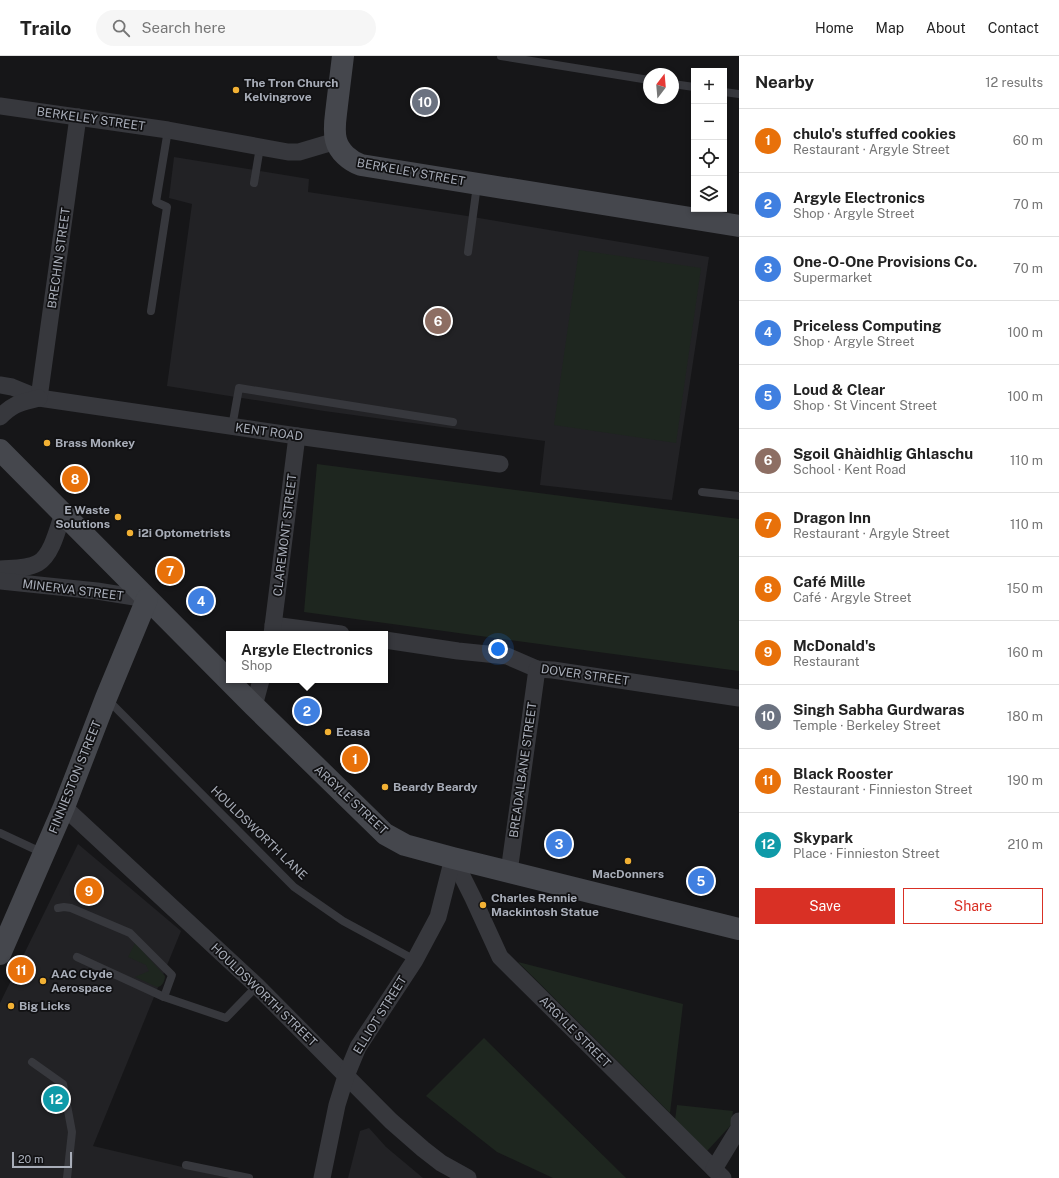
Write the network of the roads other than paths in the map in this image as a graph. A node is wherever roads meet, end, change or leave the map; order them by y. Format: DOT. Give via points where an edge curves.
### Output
graph roads {
  1 [pos="343,56"];
  2 [pos="501,56"];
  3 [pos="643,79"];
  4 [pos="679,85"];
  5 [pos="691,87"];
  6 [pos="727,92"];
  7 [pos="739,94"];
  8 [pos="0,106"];
  9 [pos="78,117"];
  10 [pos="168,130"];
  11 [pos="336,141"];
  12 [pos="260,147"];
  13 [pos="254,183"];
  14 [pos="477,184"];
  15 [pos="739,226"];
  16 [pos="468,252"];
  17 [pos="151,311"];
  18 [pos="0,385"];
  19 [pos="39,398"];
  20 [pos="0,417"];
  21 [pos="453,422"];
  22 [pos="232,427"];
  23 [pos="297,436"];
  24 [pos="0,450"];
  25 [pos="500,464"];
  26 [pos="702,492"];
  27 [pos="739,496"];
  28 [pos="63,513"];
  29 [pos="0,569"];
  30 [pos="0,581"];
  31 [pos="147,598"];
  32 [pos="272,630"];
  33 [pos="289,631"];
  34 [pos="388,640"];
  35 [pos="537,669"];
  36 [pos="226,678"];
  37 [pos="231,683"];
  38 [pos="260,683"];
  39 [pos="106,698"];
  40 [pos="739,698"];
  41 [pos="254,706"];
  42 [pos="64,807"];
  43 [pos="0,833"];
  44 [pos="43,854"];
  45 [pos="453,858"];
  46 [pos="509,872"];
  47 [pos="58,908"];
  48 [pos="739,929"];
  49 [pos="0,954"];
  50 [pos="77,957"];
  51 [pos="415,960"];
  52 [pos="256,986"];
  53 [pos="164,997"];
  54 [pos="32,1062"];
  55 [pos="346,1076"];
  56 [pos="739,1120"];
  57 [pos="186,1165"];
  58 [pos="718,1174"];
  59 [pos="67,1178"];
  60 [pos="249,1178"];
  61 [pos="322,1178"];
  62 [pos="468,1178"];
  1 -- 11 [label="street"];
  2 -- 3 [label="lane"];
  4 -- 5 [label="lane"];
  6 -- 7 [label="lane"];
  8 -- 9 [label="street, BERKELEY STREET"];
  9 -- 10 [label="street, BERKELEY STREET"];
  9 -- 19 [label="street, BRECHIN STREET"];
  10 -- 12 [label="street, BERKELEY STREET"];
  10 -- 17 [label="lane" via="156,202 167,208"];
  11 -- 12 [label="street, BERKELEY STREET" via="299,152"];
  11 -- 14 [label="street, BERKELEY STREET" via="350,160 361,165"];
  12 -- 13 [label="lane"];
  14 -- 15 [label="street, BERKELEY STREET"];
  14 -- 16 [label="lane"];
  18 -- 19 [label="street, KENT ROAD"];
  19 -- 20 [label="street, KENT ROAD" via="20,403"];
  19 -- 22 [label="street, KENT ROAD"];
  21 -- 22 [label="lane" via="239,388"];
  22 -- 23 [label="street, KENT ROAD"];
  23 -- 25 [label="street, KENT ROAD"];
  23 -- 32 [label="street, CLAREMONT STREET"];
  24 -- 28 [label="street, ARGYLE STREET"];
  26 -- 27 [label="lane"];
  28 -- 29 [label="street, MINERVA STREET" via="47,554 38,563"];
  28 -- 31 [label="street, ARGYLE STREET"];
  30 -- 31 [label="street, MINERVA STREET"];
  31 -- 36 [label="street, ARGYLE STREET"];
  31 -- 39 [label="street, FINNIESTON STREET"];
  32 -- 33 [label="street"];
  34 -- 35 [label="street, DOVER STREET" via="507,656"];
  35 -- 40 [label="street, DOVER STREET"];
  35 -- 46 [label="street, BREADALBANE STREET"];
  37 -- 41 [label="street, ARGYLE STREET"];
  38 -- 41 [label="street"];
  39 -- 42 [label="street, FINNIESTON STREET"];
  39 -- 51 [label="lane, HOULDSWORTH LANE" via="294,887 343,921"];
  41 -- 45 [label="street, ARGYLE STREET" via="385,834 405,845"];
  42 -- 44 [label="street, FINNIESTON STREET"];
  42 -- 52 [label="street, HOULDSWORTH STREET"];
  43 -- 44 [label="lane"];
  44 -- 49 [label="street, FINNIESTON STREET"];
  45 -- 46 [label="street"];
  45 -- 51 [label="street, ELLIOT STREET" via="438,917"];
  45 -- 58 [label="street, ARGYLE STREET" via="500,957"];
  46 -- 48 [label="street"];
  47 -- 53 [label="lane" via="71,908 130,933 172,975"];
  50 -- 53 [label="lane"];
  51 -- 55 [label="street, ELLIOT STREET" via="358,1047"];
  52 -- 53 [label="lane" via="226,1018"];
  52 -- 55 [label="street, HOULDSWORTH STREET"];
  54 -- 59 [label="lane" via="63,1084 72,1132"];
  55 -- 61 [label="street, ELLIOT STREET" via="337,1105"];
  55 -- 62 [label="street, HOULDSWORTH STREET" via="423,1149"];
  56 -- 58 [label="street" via="739,1128"];
  57 -- 60 [label="lane"];
}
